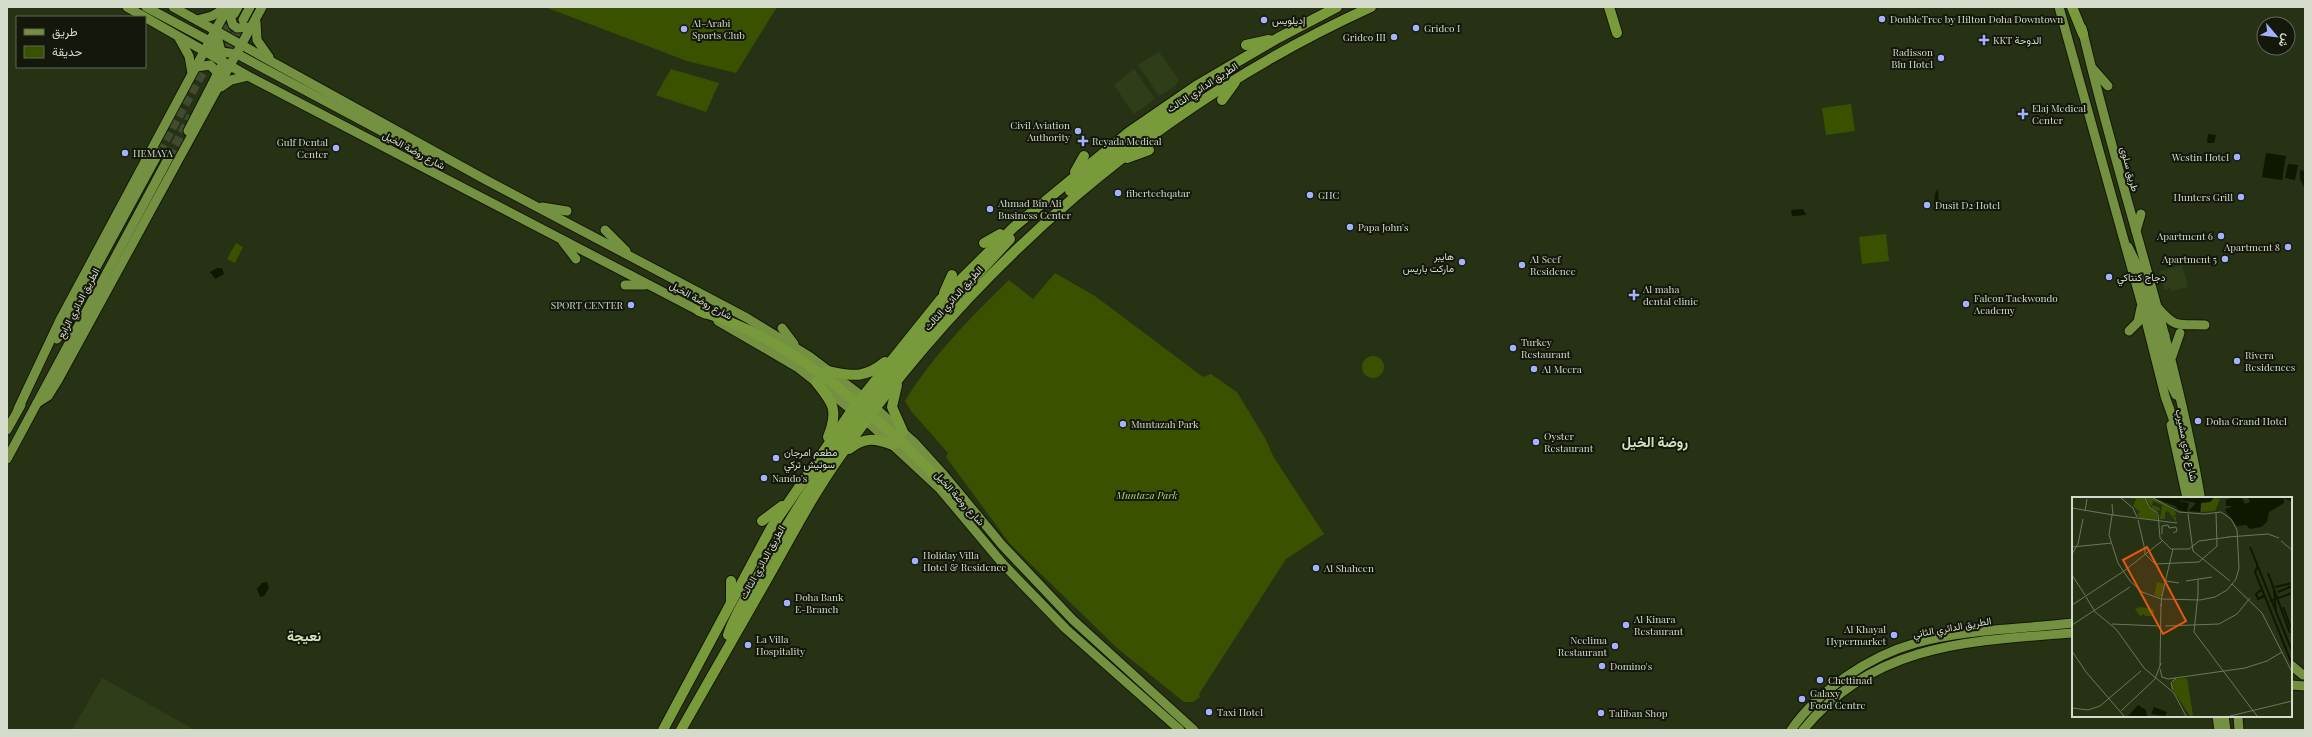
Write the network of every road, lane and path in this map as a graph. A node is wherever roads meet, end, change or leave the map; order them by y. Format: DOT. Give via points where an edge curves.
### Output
graph roads {
  1 [pos="127,7"];
  2 [pos="146,7"];
  3 [pos="174,7"];
  4 [pos="250,7"];
  5 [pos="1337,7"];
  6 [pos="1371,7"];
  7 [pos="1609,7"];
  8 [pos="2059,7"];
  9 [pos="2072,7"];
  10 [pos="2077,7"];
  11 [pos="232,10"];
  12 [pos="260,10"];
  13 [pos="1323,14"];
  14 [pos="143,16"];
  15 [pos="146,18"];
  16 [pos="197,20"];
  17 [pos="243,20"];
  18 [pos="251,27"];
  19 [pos="219,32"];
  20 [pos="1617,33"];
  21 [pos="175,34"];
  22 [pos="2083,34"];
  23 [pos="1278,38"];
  24 [pos="210,41"];
  25 [pos="242,45"];
  26 [pos="1246,45"];
  27 [pos="222,49"];
  28 [pos="204,50"];
  29 [pos="237,54"];
  30 [pos="227,64"];
  31 [pos="276,64"];
  32 [pos="2092,68"];
  33 [pos="194,70"];
  34 [pos="217,76"];
  35 [pos="248,76"];
  36 [pos="1237,78"];
  37 [pos="2108,86"];
  38 [pos="217,91"];
  39 [pos="1185,94"];
  40 [pos="1210,95"];
  41 [pos="1222,100"];
  42 [pos="1141,124"];
  43 [pos="1123,126"];
  44 [pos="348,128"];
  45 [pos="358,143"];
  46 [pos="1149,150"];
  47 [pos="159,152"];
  48 [pos="440,153"];
  49 [pos="1084,156"];
  50 [pos="169,157"];
  51 [pos="1115,162"];
  52 [pos="170,176"];
  53 [pos="1072,178"];
  54 [pos="165,198"];
  55 [pos="156,202"];
  56 [pos="536,207"];
  57 [pos="567,211"];
  58 [pos="1033,211"];
  59 [pos="2141,214"];
  60 [pos="1014,227"];
  61 [pos="605,230"];
  62 [pos="2136,231"];
  63 [pos="1031,234"];
  64 [pos="559,238"];
  65 [pos="2123,239"];
  66 [pos="984,243"];
  67 [pos="130,248"];
  68 [pos="132,259"];
  69 [pos="576,259"];
  70 [pos="634,259"];
  71 [pos="952,275"];
  72 [pos="625,285"];
  73 [pos="648,285"];
  74 [pos="941,299"];
  75 [pos="2142,305"];
  76 [pos="2157,306"];
  77 [pos="699,311"];
  78 [pos="2205,325"];
  79 [pos="782,328"];
  80 [pos="2147,330"];
  81 [pos="2129,331"];
  82 [pos="2180,333"];
  83 [pos="2165,335"];
  84 [pos="796,347"];
  85 [pos="899,350"];
  86 [pos="2171,359"];
  87 [pos="828,371"];
  88 [pos="902,374"];
  89 [pos="816,382"];
  90 [pos="2165,396"];
  91 [pos="37,403"];
  92 [pos="2182,404"];
  93 [pos="18,409"];
  94 [pos="864,409"];
  95 [pos="2188,429"];
  96 [pos="7,430"];
  97 [pos="904,432"];
  98 [pos="893,445"];
  99 [pos="824,450"];
  100 [pos="841,455"];
  101 [pos="7,459"];
  102 [pos="2187,497"];
  103 [pos="2194,497"];
  104 [pos="2200,497"];
  105 [pos="2206,497"];
  106 [pos="963,499"];
  107 [pos="788,502"];
  108 [pos="762,521"];
  109 [pos="786,545"];
  110 [pos="786,563"];
  111 [pos="731,581"];
  112 [pos="763,586"];
  113 [pos="764,600"];
  114 [pos="731,602"];
  115 [pos="2072,623"];
  116 [pos="2072,633"];
  117 [pos="721,658"];
  118 [pos="2292,666"];
  119 [pos="2292,672"];
  120 [pos="2304,675"];
  121 [pos="2292,685"];
  122 [pos="2305,686"];
  123 [pos="673,712"];
  124 [pos="2226,717"];
  125 [pos="2227,717"];
  126 [pos="2227,717"];
  127 [pos="2228,717"];
  128 [pos="656,730"];
  129 [pos="663,730"];
  130 [pos="681,730"];
  131 [pos="1180,730"];
  132 [pos="1194,730"];
  133 [pos="1791,730"];
  134 [pos="1803,730"];
  135 [pos="2219,730"];
  136 [pos="2226,730"];
  137 [pos="2231,730"];
  138 [pos="2239,730"];
  1 -- 14 [label="main road, شارع روضة الخيل"];
  2 -- 24 [label="main road"];
  3 -- 16 [label="main road, شارع روضة الخيل"];
  4 -- 17 [label="main road"];
  5 -- 13 [label="highway, الطريق الدائري الثالث"];
  6 -- 36 [label="highway, الطريق الدائري الثالث"];
  7 -- 20 [label="highway"];
  8 -- 65 [label="main road"];
  9 -- 22 [label="highway"];
  10 -- 22 [label="main road, طريق سلوى"];
  11 -- 16 [label="main road"];
  11 -- 18 [label="main road" via="233,24 237,28"];
  11 -- 19 [label="main road"];
  12 -- 18 [label="main road"];
  12 -- 31 [label="main road" via="255,27 257,40"];
  13 -- 23 [label="highway, الطريق الدائري الثالث"];
  13 -- 40 [label="highway" via="1296,35 1211,86 1208,90"];
  15 -- 21 [label="main road, شارع روضة الخيل"];
  16 -- 19 [label="main road, شارع روضة الخيل"];
  18 -- 25 [label="main road"];
  19 -- 24 [label="main road"];
  19 -- 25 [label="main road, شارع روضة الخيل"];
  19 -- 27 [label="main road"];
  21 -- 28 [label="main road, شارع روضة الخيل"];
  21 -- 33 [label="main road" via="188,52"];
  22 -- 32 [label="main road, طريق سلوى"];
  23 -- 26 [label="highway"];
  23 -- 39 [label="highway, الطريق الدائري الثالث"];
  24 -- 27 [label="main road"];
  24 -- 28 [label="main road"];
  25 -- 27 [label="main road"];
  25 -- 29 [label="main road"];
  25 -- 31 [label="main road, شارع روضة الخيل"];
  27 -- 28 [label="main road"];
  27 -- 29 [label="main road"];
  27 -- 30 [label="main road"];
  28 -- 30 [label="main road, شارع روضة الخيل"];
  28 -- 33 [label="main road"];
  29 -- 30 [label="main road"];
  29 -- 48 [label="main road" via="415,149"];
  30 -- 34 [label="main road"];
  30 -- 35 [label="main road, شارع روضة الخيل"];
  30 -- 38 [label="main road"];
  31 -- 48 [label="main road, شارع روضة الخيل"];
  32 -- 37 [label="main road"];
  32 -- 62 [label="main road, طريق سلوى"];
  33 -- 34 [label="main road" via="210,65"];
  33 -- 93 [label="main road" via="60,320"];
  34 -- 52 [label="main road" via="176,154"];
  35 -- 38 [label="main road" via="231,80"];
  35 -- 44 [label="main road, شارع روضة الخيل"];
  36 -- 40 [label="highway, الطريق الدائري الثالث"];
  36 -- 41 [label="highway"];
  38 -- 52 [label="main road"];
  39 -- 42 [label="highway, الطريق الدائري الثالث"];
  39 -- 63 [label="highway" via="1185,103 1142,132 1091,172 1062,198"];
  40 -- 51 [label="highway, الطريق الدائري الثالث"];
  42 -- 43 [label="highway"];
  42 -- 53 [label="highway, الطريق الدائري الثالث"];
  44 -- 45 [label="main road"];
  44 -- 64 [label="main road, شارع روضة الخيل"];
  46 -- 51 [label="highway"];
  47 -- 93 [label="main road, الطريق الدائري الرابع"];
  48 -- 56 [label="main road, شارع روضة الخيل"];
  49 -- 53 [label="highway"];
  50 -- 91 [label="main road, الطريق الدائري الرابع"];
  51 -- 63 [label="highway, الطريق الدائري الثالث"];
  52 -- 55 [label="main road"];
  53 -- 58 [label="highway, الطريق الدائري الثالث"];
  54 -- 55 [label="main road"];
  55 -- 67 [label="main road"];
  56 -- 57 [label="main road"];
  56 -- 70 [label="main road, شارع روضة الخيل"];
  58 -- 60 [label="highway, الطريق الدائري الثالث"];
  58 -- 94 [label="highway" via="940,315"];
  59 -- 62 [label="main road"];
  60 -- 66 [label="highway"];
  60 -- 74 [label="highway, الطريق الدائري الثالث"];
  61 -- 70 [label="main road"];
  62 -- 76 [label="main road, طريق سلوى"];
  63 -- 88 [label="highway, الطريق الدائري الثالث" via="965,302"];
  64 -- 69 [label="main road"];
  64 -- 73 [label="main road, شارع روضة الخيل"];
  65 -- 75 [label="main road"];
  65 -- 83 [label="main road" via="2137,262 2155,329"];
  67 -- 68 [label="main road"];
  67 -- 91 [label="main road" via="58,380 48,396"];
  70 -- 84 [label="main road, شارع روضة الخيل" via="747,318"];
  71 -- 74 [label="highway"];
  72 -- 73 [label="main road"];
  73 -- 77 [label="main road, شارع روضة الخيل"];
  74 -- 85 [label="highway, الطريق الدائري الثالث"];
  75 -- 80 [label="main road"];
  75 -- 81 [label="main road" via="2138,322"];
  76 -- 78 [label="main road" via="2180,326"];
  76 -- 83 [label="main road, طريق سلوى"];
  77 -- 89 [label="main road, شارع روضة الخيل" via="772,352"];
  77 -- 94 [label="highway" via="742,326 768,339 811,367"];
  79 -- 84 [label="main road"];
  80 -- 90 [label="main road, شارع وادي مشيرب"];
  80 -- 92 [label="main road" via="2157,336 2170,383"];
  82 -- 86 [label="main road" via="2173,346"];
  83 -- 86 [label="main road, شارع وادي مشيرب"];
  84 -- 87 [label="main road, شارع روضة الخيل"];
  85 -- 87 [label="highway" via="864,375 854,376"];
  85 -- 94 [label="highway, الطريق الدائري الثالث"];
  86 -- 92 [label="main road, شارع وادي مشيرب"];
  87 -- 94 [label="main road, شارع روضة الخيل"];
  88 -- 94 [label="highway, الطريق الدائري الثالث"];
  88 -- 97 [label="highway" via="892,404"];
  89 -- 94 [label="main road, شارع روضة الخيل"];
  89 -- 99 [label="highway" via="829,398 834,411 834,422"];
  90 -- 102 [label="main road, شارع وادي مشيرب"];
  90 -- 103 [label="main road, شارع وادي مشيرب" via="2183,447"];
  91 -- 101 [label="main road, الطريق الدائري الرابع"];
  92 -- 95 [label="main road, شارع وادي مشيرب"];
  93 -- 96 [label="main road, الطريق الدائري الرابع"];
  94 -- 97 [label="main road, شارع روضة الخيل"];
  94 -- 98 [label="main road, شارع روضة الخيل"];
  94 -- 99 [label="highway, الطريق الدائري الثالث"];
  94 -- 100 [label="highway, الطريق الدائري الثالث"];
  94 -- 106 [label="highway" via="903,443 949,491"];
  94 -- 117 [label="highway" via="816,477 770,553 729,632"];
  95 -- 104 [label="main road, شارع وادي مشيرب"];
  95 -- 105 [label="main road"];
  97 -- 106 [label="main road, شارع روضة الخيل"];
  98 -- 100 [label="highway" via="868,438"];
  98 -- 131 [label="main road, شارع روضة الخيل" via="940,490 1003,564 1066,629"];
  99 -- 107 [label="highway, الطريق الدائري الثالث"];
  100 -- 109 [label="highway, الطريق الدائري الثالث"];
  106 -- 132 [label="main road, شارع روضة الخيل" via="1002,545 1073,620"];
  107 -- 108 [label="highway"];
  107 -- 114 [label="highway, الطريق الدائري الثالث" via="753,559"];
  109 -- 110 [label="highway"];
  109 -- 112 [label="highway, الطريق الدائري الثالث"];
  111 -- 114 [label="highway"];
  112 -- 113 [label="highway"];
  112 -- 117 [label="highway, الطريق الدائري الثالث"];
  114 -- 123 [label="highway, الطريق الدائري الثالث"];
  115 -- 133 [label="main road, الطريق الدائري الثاني" via="1947,637 1900,649 1874,661 1836,685 1813,705"];
  116 -- 134 [label="main road, الطريق الدائري الثاني" via="1950,645 1907,656 1853,684"];
  117 -- 130 [label="highway, الطريق الدائري الثالث"];
  118 -- 120 [label="main road"];
  119 -- 120 [label="main road"];
  121 -- 122 [label="main road"];
  123 -- 128 [label="highway"];
  123 -- 129 [label="highway, الطريق الدائري الثالث"];
  124 -- 135 [label="main road"];
  125 -- 136 [label="main road"];
  126 -- 137 [label="main road"];
  127 -- 138 [label="main road"];
}
